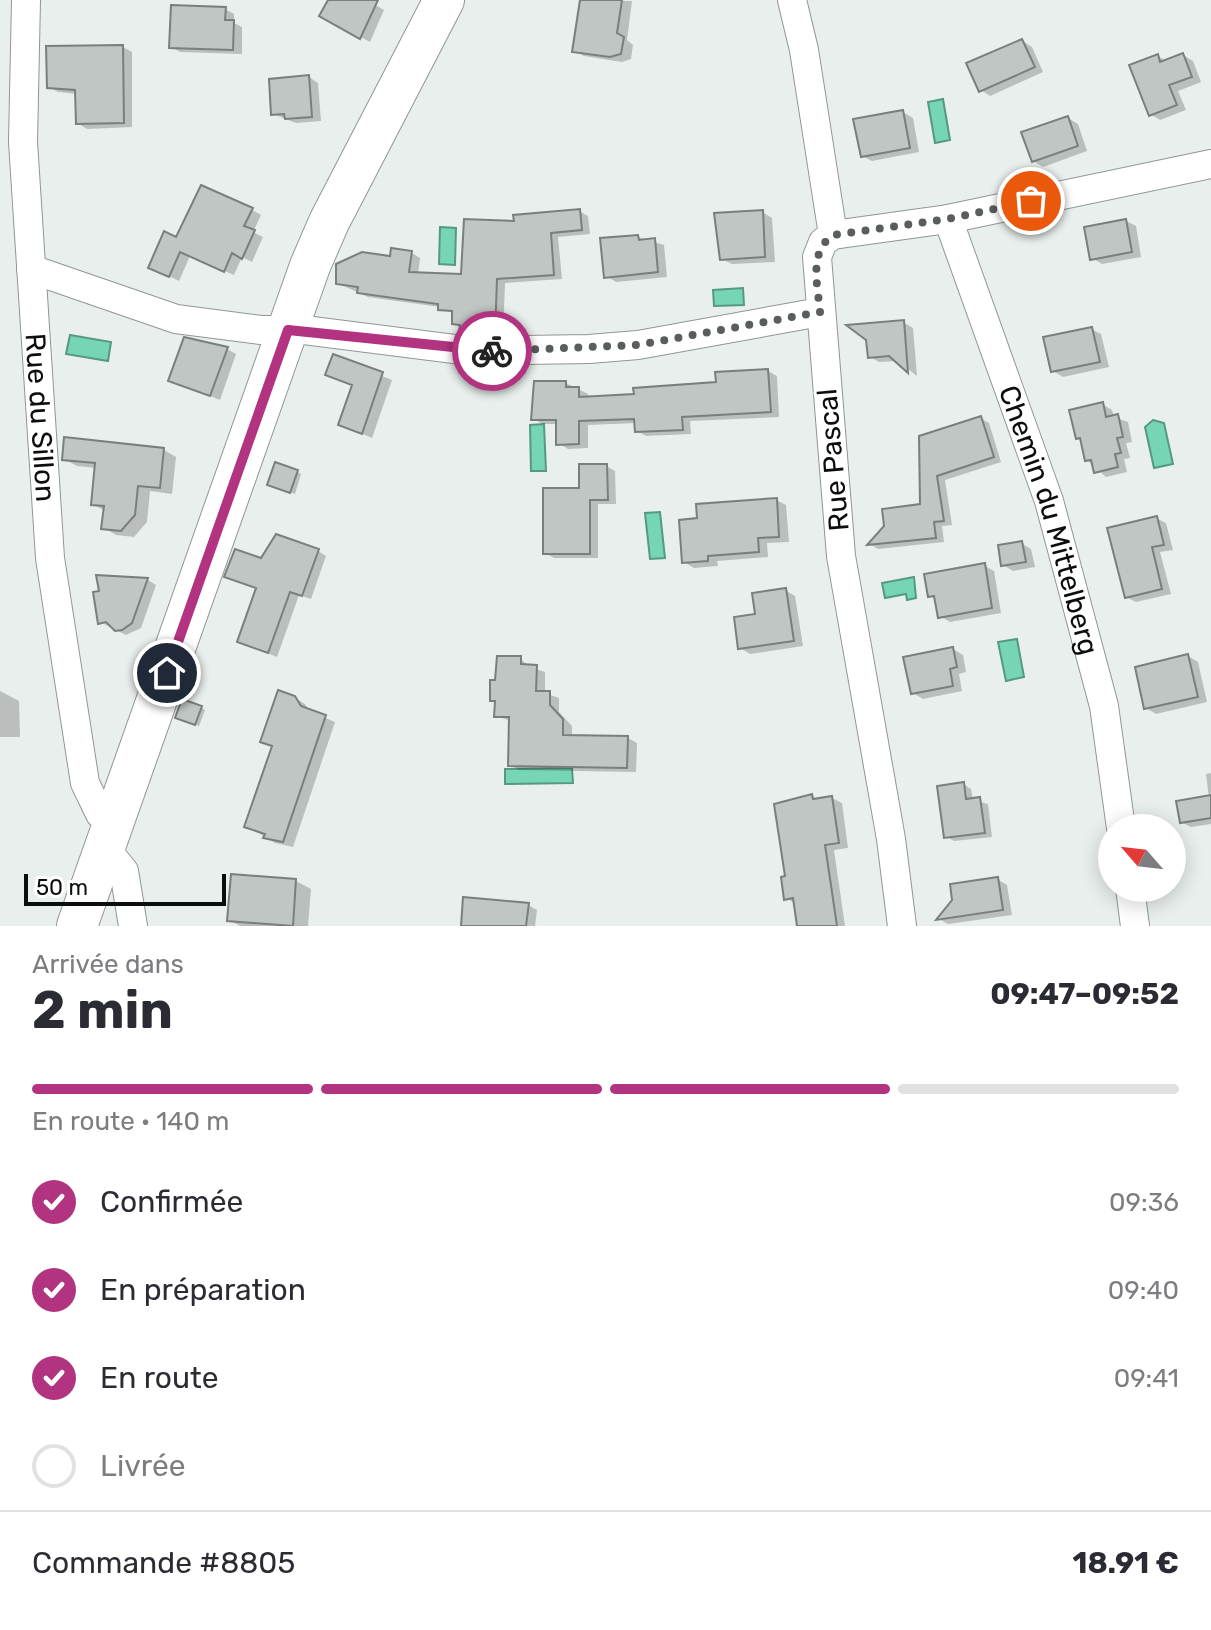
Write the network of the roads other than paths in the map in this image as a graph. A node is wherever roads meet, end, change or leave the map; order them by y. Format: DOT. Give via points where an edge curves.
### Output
graph roads {
  1 [pos="26,0"];
  2 [pos="444,0"];
  3 [pos="792,0"];
  4 [pos="11,100"];
  5 [pos="1211,164"];
  6 [pos="948,219"];
  7 [pos="833,235"];
  8 [pos="31,269"];
  9 [pos="820,312"];
  10 [pos="288,330"];
  11 [pos="1119,814"];
  12 [pos="110,834"];
  13 [pos="1132,902"];
  14 [pos="77,926"];
  15 [pos="133,926"];
  16 [pos="902,926"];
  17 [pos="1135,926"];
  1 -- 4 [label="street, Rue du Sillon"];
  2 -- 10 [label="main road" via="329,222"];
  3 -- 7 [label="street"];
  4 -- 8 [label="street, Rue du Sillon"];
  5 -- 6 [label="street"];
  6 -- 7 [label="street"];
  6 -- 11 [label="street, Chemin du Mittelberg" via="1049,501 1104,706"];
  7 -- 9 [label="street, Rue Pascal" via="817,257"];
  8 -- 10 [label="street" via="176,319"];
  8 -- 12 [label="street, Rue du Sillon" via="50,558 85,783"];
  9 -- 10 [label="street" via="589,349 470,351"];
  9 -- 16 [label="street, Rue Pascal" via="841,556"];
  10 -- 12 [label="main road"];
  12 -- 14 [label="main road"];
  12 -- 15 [label="street, Rue du Sillon" via="124,871"];
  13 -- 17 [label="street"];
}
